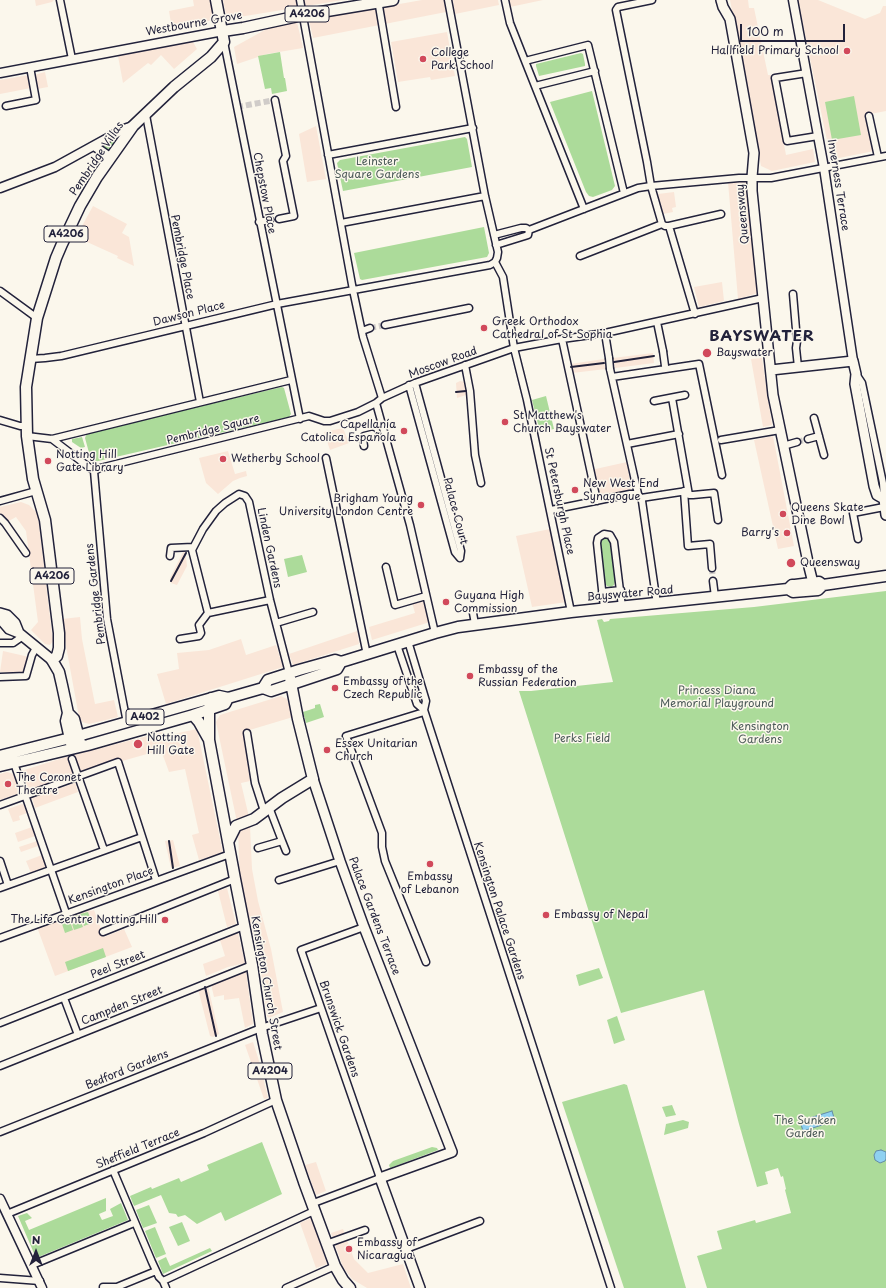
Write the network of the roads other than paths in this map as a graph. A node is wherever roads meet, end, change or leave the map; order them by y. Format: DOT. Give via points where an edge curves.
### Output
graph roads {
  1 [pos="60,0"];
  2 [pos="216,0"];
  3 [pos="300,0"];
  4 [pos="393,0"];
  5 [pos="448,0"];
  6 [pos="505,0"];
  7 [pos="652,0"];
  8 [pos="721,0"];
  9 [pos="793,0"];
  10 [pos="378,1"];
  11 [pos="303,15"];
  12 [pos="223,31"];
  13 [pos="224,42"];
  14 [pos="72,59"];
  15 [pos="525,61"];
  16 [pos="30,67"];
  17 [pos="595,71"];
  18 [pos="0,73"];
  19 [pos="807,73"];
  20 [pos="535,86"];
  21 [pos="275,100"];
  22 [pos="6,106"];
  23 [pos="396,107"];
  24 [pos="146,115"];
  25 [pos="869,116"];
  26 [pos="133,126"];
  27 [pos="473,128"];
  28 [pos="818,136"];
  29 [pos="94,146"];
  30 [pos="328,155"];
  31 [pos="110,157"];
  32 [pos="884,157"];
  33 [pos="824,168"];
  34 [pos="752,177"];
  35 [pos="651,186"];
  36 [pos="0,188"];
  37 [pos="624,193"];
  38 [pos="485,196"];
  39 [pos="584,209"];
  40 [pos="721,214"];
  41 [pos="279,219"];
  42 [pos="270,220"];
  43 [pos="259,222"];
  44 [pos="341,224"];
  45 [pos="662,224"];
  46 [pos="669,226"];
  47 [pos="529,230"];
  48 [pos="494,235"];
  49 [pos="496,245"];
  50 [pos="580,256"];
  51 [pos="495,262"];
  52 [pos="353,290"];
  53 [pos="0,291"];
  54 [pos="793,294"];
  55 [pos="763,298"];
  56 [pos="277,304"];
  57 [pos="468,308"];
  58 [pos="695,314"];
  59 [pos="38,318"];
  60 [pos="657,322"];
  61 [pos="385,325"];
  62 [pos="185,326"];
  63 [pos="370,328"];
  64 [pos="362,331"];
  65 [pos="605,333"];
  66 [pos="562,339"];
  67 [pos="514,348"];
  68 [pos="30,359"];
  69 [pos="853,361"];
  70 [pos="465,365"];
  71 [pos="666,367"];
  72 [pos="798,367"];
  73 [pos="771,370"];
  74 [pos="612,377"];
  75 [pos="291,380"];
  76 [pos="412,384"];
  77 [pos="685,396"];
  78 [pos="382,398"];
  79 [pos="672,398"];
  80 [pos="654,401"];
  81 [pos="200,402"];
  82 [pos="376,403"];
  83 [pos="814,418"];
  84 [pos="300,419"];
  85 [pos="0,420"];
  86 [pos="780,430"];
  87 [pos="27,431"];
  88 [pos="372,434"];
  89 [pos="679,434"];
  90 [pos="819,436"];
  91 [pos="52,438"];
  92 [pos="808,439"];
  93 [pos="721,440"];
  94 [pos="797,442"];
  95 [pos="627,444"];
  96 [pos="364,446"];
  97 [pos="783,446"];
  98 [pos="824,454"];
  99 [pos="326,458"];
  100 [pos="94,471"];
  101 [pos="722,475"];
  102 [pos="480,482"];
  103 [pos="36,491"];
  104 [pos="686,491"];
  105 [pos="639,496"];
  106 [pos="0,501"];
  107 [pos="597,501"];
  108 [pos="885,507"];
  109 [pos="551,510"];
  110 [pos="0,518"];
  111 [pos="718,520"];
  112 [pos="858,539"];
  113 [pos="193,547"];
  114 [pos="26,553"];
  115 [pos="170,556"];
  116 [pos="386,567"];
  117 [pos="712,568"];
  118 [pos="886,576"];
  119 [pos="713,581"];
  120 [pos="818,586"];
  121 [pos="621,590"];
  122 [pos="602,592"];
  123 [pos="426,596"];
  124 [pos="715,598"];
  125 [pos="270,600"];
  126 [pos="657,604"];
  127 [pos="622,607"];
  128 [pos="604,608"];
  129 [pos="312,612"];
  130 [pos="571,612"];
  131 [pos="208,613"];
  132 [pos="473,613"];
  133 [pos="0,614"];
  134 [pos="276,623"];
  135 [pos="475,624"];
  136 [pos="435,633"];
  137 [pos="21,635"];
  138 [pos="180,639"];
  139 [pos="408,641"];
  140 [pos="0,643"];
  141 [pos="397,645"];
  142 [pos="36,648"];
  143 [pos="367,655"];
  144 [pos="52,660"];
  145 [pos="341,662"];
  146 [pos="289,674"];
  147 [pos="0,677"];
  148 [pos="292,684"];
  149 [pos="263,688"];
  150 [pos="211,698"];
  151 [pos="228,698"];
  152 [pos="209,709"];
  153 [pos="424,711"];
  154 [pos="193,715"];
  155 [pos="127,723"];
  156 [pos="247,733"];
  157 [pos="209,740"];
  158 [pos="75,746"];
  159 [pos="0,756"];
  160 [pos="14,763"];
  161 [pos="0,766"];
  162 [pos="78,777"];
  163 [pos="313,779"];
  164 [pos="26,795"];
  165 [pos="0,805"];
  166 [pos="266,809"];
  167 [pos="223,812"];
  168 [pos="236,826"];
  169 [pos="142,837"];
  170 [pos="282,841"];
  171 [pos="228,842"];
  172 [pos="258,848"];
  173 [pos="104,850"];
  174 [pos="286,851"];
  175 [pos="230,854"];
  176 [pos="0,861"];
  177 [pos="340,861"];
  178 [pos="51,870"];
  179 [pos="234,879"];
  180 [pos="156,880"];
  181 [pos="279,880"];
  182 [pos="8,886"];
  183 [pos="0,888"];
  184 [pos="66,913"];
  185 [pos="244,926"];
  186 [pos="364,927"];
  187 [pos="103,932"];
  188 [pos="0,938"];
  189 [pos="426,962"];
  190 [pos="252,965"];
  191 [pos="64,998"];
  192 [pos="320,1008"];
  193 [pos="0,1023"];
  194 [pos="261,1028"];
  195 [pos="78,1034"];
  196 [pos="0,1066"];
  197 [pos="276,1100"];
  198 [pos="0,1132"];
  199 [pos="113,1170"];
  200 [pos="380,1178"];
  201 [pos="0,1199"];
  202 [pos="313,1207"];
  203 [pos="7,1214"];
  204 [pos="480,1221"];
  205 [pos="134,1223"];
  206 [pos="365,1230"];
  207 [pos="326,1244"];
  208 [pos="406,1249"];
  209 [pos="32,1265"];
  210 [pos="335,1266"];
  211 [pos="156,1271"];
  212 [pos="0,1278"];
  213 [pos="163,1281"];
  214 [pos="41,1285"];
  215 [pos="103,1287"];
  216 [pos="166,1288"];
  217 [pos="286,1288"];
  218 [pos="350,1288"];
  219 [pos="420,1288"];
  220 [pos="611,1288"];
  1 -- 14 [label="street"];
  2 -- 12 [label="main road"];
  3 -- 11 [label="street"];
  4 -- 10 [label="main road, Westbourne Grove / A4206"];
  5 -- 27 [label="street"];
  6 -- 15 [label="street" via="510,23"];
  7 -- 35 [label="street" via="618,7 616,10"];
  8 -- 34 [label="main road, Queensway" via="730,20 754,152"];
  9 -- 19 [label="street, Inverness Terrace"];
  10 -- 11 [label="main road, Westbourne Grove / A4206"];
  10 -- 23 [label="street"];
  11 -- 12 [label="main road, Westbourne Grove / A4206"];
  11 -- 30 [label="street"];
  12 -- 13 [label="main road"];
  12 -- 14 [label="street, Westbourne Grove"];
  13 -- 24 [label="main road, Pembridge Villas / A4206" via="211,57 174,87"];
  13 -- 43 [label="street, Chepstow Place"];
  14 -- 16 [label="street, Westbourne Grove"];
  15 -- 17 [label="street" via="588,45"];
  15 -- 20 [label="street"];
  16 -- 18 [label="street, Westbourne Grove"];
  16 -- 22 [label="street" via="36,100"];
  17 -- 20 [label="street"];
  17 -- 37 [label="street"];
  19 -- 28 [label="street, Inverness Terrace"];
  19 -- 28 [label="street" via="775,78 787,141"];
  20 -- 39 [label="street"];
  21 -- 41 [label="street" via="294,216"];
  24 -- 26 [label="main road, Pembridge Villas / A4206"];
  24 -- 62 [label="street, Pembridge Place"];
  25 -- 32 [label="street"];
  26 -- 29 [label="street"];
  26 -- 31 [label="main road, Pembridge Villas / A4206"];
  27 -- 30 [label="street"];
  27 -- 38 [label="street"];
  28 -- 33 [label="street, Inverness Terrace"];
  29 -- 31 [label="street"];
  29 -- 36 [label="street" via="45,172"];
  30 -- 44 [label="street"];
  31 -- 59 [label="main road, Pembridge Villas / A4206" via="66,234"];
  32 -- 33 [label="street"];
  33 -- 34 [label="street" via="771,178"];
  33 -- 69 [label="street, Inverness Terrace"];
  34 -- 35 [label="street"];
  34 -- 55 [label="main road, Queensway"];
  35 -- 37 [label="street"];
  35 -- 45 [label="street"];
  37 -- 39 [label="street"];
  38 -- 44 [label="street"];
  38 -- 48 [label="street"];
  39 -- 47 [label="street"];
  40 -- 46 [label="street"];
  42 -- 43 [label="street"];
  43 -- 56 [label="street, Chepstow Place"];
  44 -- 52 [label="street"];
  45 -- 46 [label="street"];
  45 -- 50 [label="street"];
  46 -- 58 [label="street"];
  47 -- 48 [label="street" via="521,228"];
  47 -- 49 [label="street" via="526,236"];
  48 -- 49 [label="street"];
  49 -- 51 [label="street" via="498,255"];
  51 -- 52 [label="street, Dawson Place"];
  51 -- 67 [label="street, St Petersburgh Place" via="503,277"];
  52 -- 56 [label="street, Dawson Place"];
  52 -- 64 [label="street"];
  53 -- 59 [label="street"];
  54 -- 72 [label="street"];
  55 -- 58 [label="street, Moscow Road"];
  55 -- 73 [label="main road, Queensway"];
  56 -- 62 [label="street, Dawson Place"];
  56 -- 75 [label="street, Chepstow Place"];
  57 -- 61 [label="street"];
  58 -- 60 [label="street, Moscow Road"];
  59 -- 68 [label="main road, Pembridge Villas / A4206"];
  60 -- 65 [label="street, Moscow Road"];
  60 -- 71 [label="street, bridge"];
  62 -- 68 [label="street, Dawson Place" via="61,356"];
  62 -- 81 [label="street, Pembridge Place"];
  63 -- 64 [label="street"];
  64 -- 78 [label="street"];
  65 -- 66 [label="street, Moscow Road"];
  65 -- 74 [label="street, bridge"];
  66 -- 67 [label="street, Moscow Road"];
  66 -- 107 [label="street"];
  67 -- 70 [label="street, Moscow Road"];
  67 -- 109 [label="street, St Petersburgh Place"];
  68 -- 87 [label="main road, Pembridge Villas / A4206" via="26,398"];
  69 -- 72 [label="main road"];
  69 -- 108 [label="main road, Inverness Terrace" via="874,486"];
  70 -- 76 [label="street, Moscow Road"];
  70 -- 102 [label="street"];
  71 -- 74 [label="street"];
  71 -- 101 [label="street" via="699,364"];
  72 -- 73 [label="main road"];
  73 -- 86 [label="main road, Queensway"];
  74 -- 95 [label="street"];
  75 -- 81 [label="street"];
  75 -- 84 [label="street"];
  76 -- 76 [label="street, Palace Court" via="461,551 460,558 455,552"];
  76 -- 78 [label="street, Moscow Road"];
  77 -- 79 [label="street"];
  78 -- 82 [label="street, Moscow Road"];
  79 -- 80 [label="street"];
  79 -- 89 [label="street"];
  81 -- 91 [label="street"];
  82 -- 84 [label="street, Moscow Road" via="330,421 309,416"];
  82 -- 123 [label="street" via="381,431 410,526"];
  83 -- 90 [label="street"];
  84 -- 100 [label="street, Pembridge Square"];
  85 -- 87 [label="street"];
  86 -- 93 [label="street"];
  86 -- 97 [label="main road, Queensway"];
  87 -- 91 [label="street"];
  87 -- 103 [label="main road, Pembridge Villas / A4206"];
  88 -- 96 [label="street" via="364,436"];
  89 -- 95 [label="street"];
  89 -- 104 [label="street"];
  90 -- 92 [label="street"];
  90 -- 98 [label="street"];
  91 -- 100 [label="street"];
  94 -- 97 [label="street"];
  95 -- 105 [label="street"];
  97 -- 120 [label="main road, Queensway"];
  99 -- 143 [label="street"];
  100 -- 155 [label="street, Pembridge Gardens" via="107,619"];
  103 -- 106 [label="street"];
  103 -- 144 [label="main road, A4206" via="45,520 59,633 57,656"];
  104 -- 105 [label="street"];
  104 -- 111 [label="street" via="693,496 714,493"];
  104 -- 117 [label="street" via="688,546 710,544"];
  105 -- 107 [label="street" via="630,494"];
  105 -- 126 [label="street"];
  107 -- 109 [label="street"];
  108 -- 112 [label="street" via="853,513"];
  109 -- 130 [label="street, St Petersburgh Place"];
  110 -- 114 [label="street"];
  113 -- 115 [label="street" via="171,548"];
  113 -- 125 [label="street, Linden Gardens" via="203,529 225,503 238,494 245,496 249,502"];
  113 -- 131 [label="street"];
  116 -- 123 [label="street" via="395,605"];
  118 -- 120 [label="main road, Bayswater Road / A402"];
  119 -- 124 [label="street"];
  120 -- 124 [label="main road, Bayswater Road / A402" via="792,585 788,589"];
  121 -- 122 [label="street"];
  121 -- 122 [label="street" via="614,542 610,535 604,534 598,538 597,543"];
  121 -- 127 [label="street"];
  122 -- 128 [label="street"];
  123 -- 136 [label="street"];
  124 -- 126 [label="main road, Bayswater Road / A402"];
  125 -- 131 [label="street, Linden Gardens"];
  125 -- 134 [label="street, Linden Gardens"];
  126 -- 127 [label="main road, Bayswater Road / A402"];
  127 -- 128 [label="main road, Bayswater Road / A402"];
  128 -- 130 [label="main road, Bayswater Road / A402"];
  129 -- 134 [label="street"];
  130 -- 135 [label="main road, Bayswater Road / A402"];
  131 -- 138 [label="street" via="199,625 199,636"];
  132 -- 135 [label="street"];
  133 -- 137 [label="main road" via="9,629"];
  134 -- 146 [label="street, Linden Gardens"];
  135 -- 136 [label="main road, A402"];
  136 -- 139 [label="main road, A402"];
  137 -- 140 [label="street" via="13,643"];
  137 -- 142 [label="main road"];
  139 -- 141 [label="main road, A402"];
  139 -- 153 [label="street, Kensington Palace Gardens" via="426,701"];
  141 -- 143 [label="main road, A402"];
  141 -- 153 [label="street, Kensington Palace Gardens" via="417,704"];
  142 -- 144 [label="main road"];
  142 -- 147 [label="street" via="26,676"];
  143 -- 145 [label="main road, A402"];
  144 -- 158 [label="main road" via="59,672 68,714 74,719"];
  145 -- 146 [label="main road, A402" via="335,660"];
  145 -- 148 [label="main road, A402" via="337,670"];
  146 -- 148 [label="main road, Palace Gardens Terrace"];
  146 -- 149 [label="main road, A402" via="268,680"];
  148 -- 149 [label="main road, A402" via="271,691"];
  148 -- 163 [label="main road, Palace Gardens Terrace"];
  149 -- 151 [label="main road, A402"];
  150 -- 151 [label="main road, A402"];
  150 -- 152 [label="main road, Kensington Church Street / A4204"];
  150 -- 155 [label="main road, A402"];
  151 -- 152 [label="main road, A402" via="225,704"];
  152 -- 154 [label="main road, A402"];
  152 -- 157 [label="main road, Kensington Church Street / A4204"];
  153 -- 189 [label="street" via="346,736 382,833 385,861"];
  153 -- 220 [label="street, Kensington Palace Gardens"];
  154 -- 157 [label="main road, A4204"];
  154 -- 158 [label="main road, A402"];
  155 -- 158 [label="main road, A402"];
  156 -- 166 [label="street" via="255,783"];
  157 -- 167 [label="main road, Kensington Church Street / A4204"];
  158 -- 159 [label="main road, A402"];
  158 -- 160 [label="main road, A402"];
  158 -- 162 [label="street"];
  160 -- 161 [label="main road, A402"];
  160 -- 164 [label="street"];
  162 -- 164 [label="street"];
  162 -- 169 [label="street" via="118,762"];
  162 -- 173 [label="street"];
  163 -- 166 [label="main road"];
  163 -- 177 [label="main road, Palace Gardens Terrace"];
  164 -- 165 [label="street"];
  164 -- 178 [label="street"];
  166 -- 168 [label="main road" via="254,819"];
  166 -- 170 [label="street"];
  167 -- 168 [label="main road" via="231,824"];
  167 -- 171 [label="main road, Kensington Church Street / A4204"];
  168 -- 171 [label="main road"];
  169 -- 173 [label="street"];
  169 -- 180 [label="street"];
  170 -- 172 [label="street"];
  170 -- 174 [label="street"];
  171 -- 175 [label="main road, Kensington Church Street / A4204"];
  173 -- 178 [label="street"];
  175 -- 179 [label="main road, Kensington Church Street / A4204"];
  175 -- 180 [label="street, Kensington Place"];
  176 -- 182 [label="street"];
  177 -- 181 [label="street"];
  177 -- 186 [label="main road, Palace Gardens Terrace"];
  178 -- 182 [label="street"];
  178 -- 184 [label="street"];
  179 -- 185 [label="main road, Kensington Church Street / A4204"];
  179 -- 187 [label="street"];
  180 -- 184 [label="street, Kensington Place"];
  182 -- 183 [label="street"];
  184 -- 188 [label="street, Kensington Place"];
  185 -- 190 [label="main road, Kensington Church Street / A4204"];
  185 -- 191 [label="street, Peel Street"];
  186 -- 192 [label="street, Brunswick Gardens" via="301,950"];
  186 -- 200 [label="main road, Palace Gardens Terrace" via="452,1152"];
  190 -- 194 [label="main road, Kensington Church Street / A4204"];
  190 -- 195 [label="street, Campden Street"];
  191 -- 193 [label="street, Peel Street"];
  191 -- 195 [label="street"];
  192 -- 194 [label="street, Bedford Gardens"];
  192 -- 200 [label="street, Brunswick Gardens"];
  194 -- 197 [label="main road, Kensington Church Street / A4204"];
  194 -- 198 [label="street, Bedford Gardens"];
  195 -- 196 [label="street, Campden Street"];
  197 -- 199 [label="street, Sheffield Terrace"];
  197 -- 202 [label="main road, Kensington Church Street / A4204"];
  199 -- 203 [label="street, Sheffield Terrace"];
  199 -- 205 [label="street"];
  200 -- 202 [label="street"];
  200 -- 208 [label="main road"];
  201 -- 203 [label="street"];
  202 -- 207 [label="main road, Kensington Church Street / A4204"];
  202 -- 213 [label="street"];
  203 -- 209 [label="street"];
  204 -- 208 [label="street"];
  205 -- 209 [label="street"];
  205 -- 211 [label="street"];
  206 -- 207 [label="street"];
  207 -- 210 [label="main road, Kensington Church Street / A4204"];
  208 -- 219 [label="main road"];
  209 -- 214 [label="street"];
  210 -- 217 [label="street"];
  210 -- 218 [label="main road, Kensington Church Street / A4204"];
  211 -- 213 [label="street"];
  211 -- 215 [label="street" via="117,1287"];
  212 -- 214 [label="street"];
  213 -- 216 [label="street"];
}
